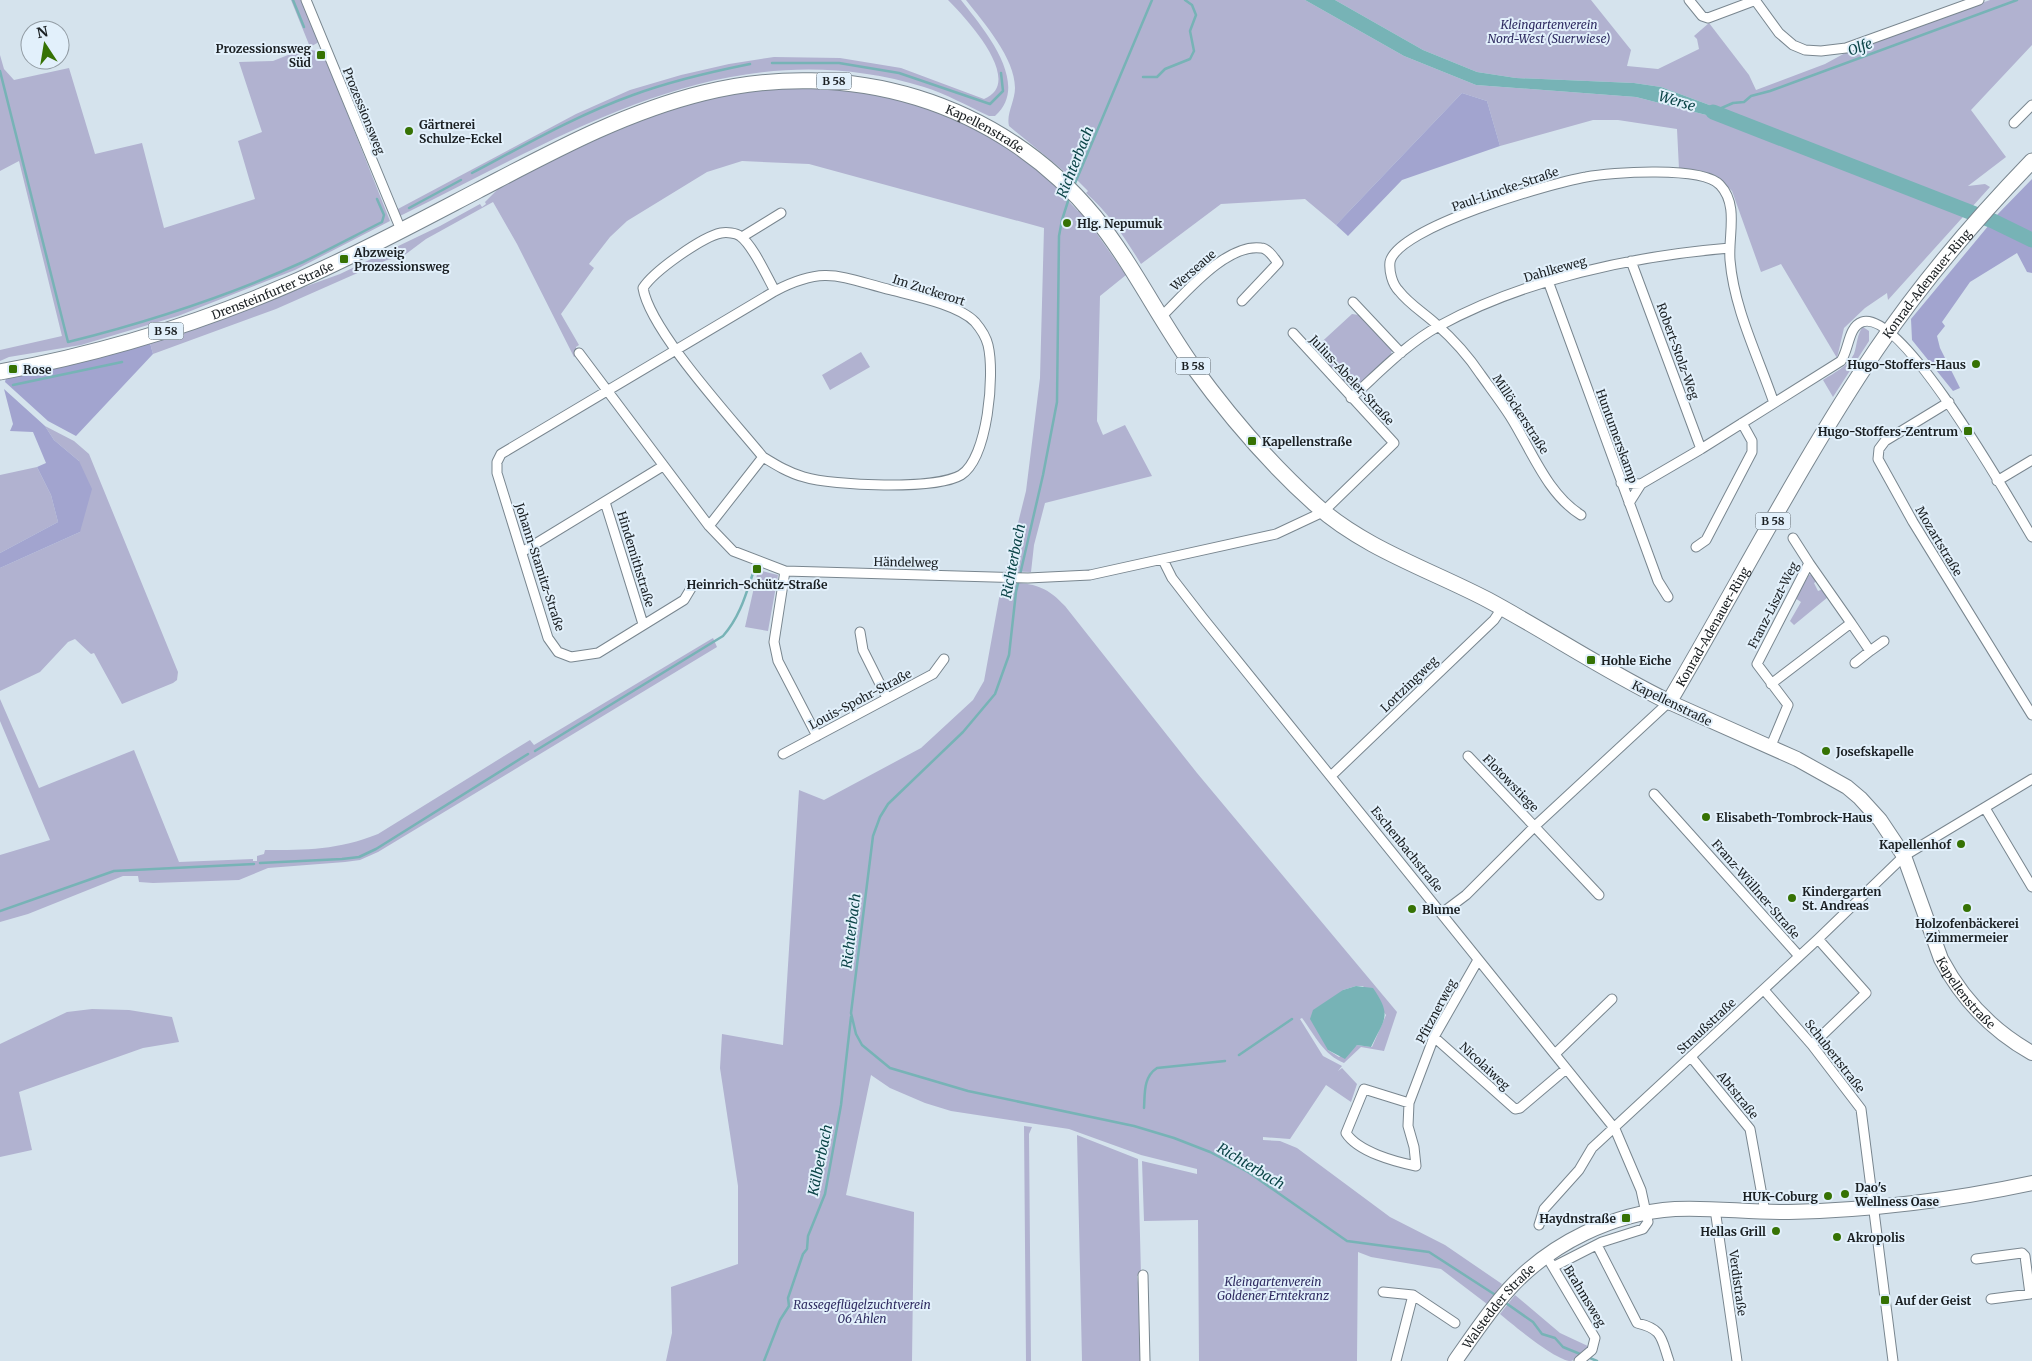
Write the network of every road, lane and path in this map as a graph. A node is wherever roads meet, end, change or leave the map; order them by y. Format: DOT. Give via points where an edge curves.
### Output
graph roads {
  1 [pos="306,0"];
  2 [pos="1689,0"];
  3 [pos="1756,0"];
  4 [pos="1980,0"];
  5 [pos="665,103"];
  6 [pos="2032,105"];
  7 [pos="2014,123"];
  8 [pos="2032,161"];
  9 [pos="781,213"];
  10 [pos="401,230"];
  11 [pos="742,237"];
  12 [pos="1730,248"];
  13 [pos="1631,261"];
  14 [pos="1548,281"];
  15 [pos="775,292"];
  16 [pos="1242,301"];
  17 [pos="1354,302"];
  18 [pos="1161,317"];
  19 [pos="1439,326"];
  20 [pos="1888,332"];
  21 [pos="1293,333"];
  22 [pos="675,349"];
  23 [pos="579,353"];
  24 [pos="1401,353"];
  25 [pos="0,372"];
  26 [pos="606,390"];
  27 [pos="1351,398"];
  28 [pos="1949,402"];
  29 [pos="1774,403"];
  30 [pos="1742,423"];
  31 [pos="1394,443"];
  32 [pos="1701,449"];
  33 [pos="763,457"];
  34 [pos="2032,460"];
  35 [pos="663,466"];
  36 [pos="1997,481"];
  37 [pos="1621,483"];
  38 [pos="1641,484"];
  39 [pos="605,502"];
  40 [pos="1629,503"];
  41 [pos="1323,512"];
  42 [pos="1581,515"];
  43 [pos="709,526"];
  44 [pos="2031,532"];
  45 [pos="1794,538"];
  46 [pos="1696,547"];
  47 [pos="522,552"];
  48 [pos="1163,560"];
  49 [pos="1809,563"];
  50 [pos="785,571"];
  51 [pos="693,585"];
  52 [pos="1668,597"];
  53 [pos="1502,608"];
  54 [pos="1851,623"];
  55 [pos="643,624"];
  56 [pos="860,632"];
  57 [pos="1884,641"];
  58 [pos="1870,651"];
  59 [pos="944,659"];
  60 [pos="1855,663"];
  61 [pos="1771,684"];
  62 [pos="887,698"];
  63 [pos="1669,702"];
  64 [pos="2032,715"];
  65 [pos="817,736"];
  66 [pos="1770,748"];
  67 [pos="783,754"];
  68 [pos="1468,756"];
  69 [pos="1330,776"];
  70 [pos="2032,779"];
  71 [pos="1654,794"];
  72 [pos="1985,808"];
  73 [pos="1535,826"];
  74 [pos="1904,856"];
  75 [pos="2032,887"];
  76 [pos="1599,895"];
  77 [pos="1442,913"];
  78 [pos="1818,939"];
  79 [pos="1798,956"];
  80 [pos="1478,960"];
  81 [pos="1764,990"];
  82 [pos="1612,999"];
  83 [pos="1434,1037"];
  84 [pos="1812,1045"];
  85 [pos="2032,1053"];
  86 [pos="1555,1054"];
  87 [pos="1691,1057"];
  88 [pos="1566,1069"];
  89 [pos="1409,1103"];
  90 [pos="1615,1129"];
  91 [pos="2032,1183"];
  92 [pos="1874,1206"];
  93 [pos="1715,1209"];
  94 [pos="1764,1212"];
  95 [pos="1648,1213"];
  96 [pos="1539,1225"];
  97 [pos="1597,1244"];
  98 [pos="2029,1256"];
  99 [pos="1976,1259"];
  100 [pos="1549,1261"];
  101 [pos="1143,1275"];
  102 [pos="1383,1292"];
  103 [pos="1413,1295"];
  104 [pos="1991,1299"];
  105 [pos="1455,1323"];
  106 [pos="1144,1361"];
  107 [pos="1396,1361"];
  108 [pos="1455,1361"];
  109 [pos="1579,1361"];
  110 [pos="1669,1361"];
  111 [pos="1737,1361"];
  112 [pos="1893,1361"];
  1 -- 10 [label="street, Prozessionsweg"];
  2 -- 3 [label="street" via="1702,16 1708,18"];
  3 -- 4 [label="street" via="1779,33 1793,45 1821,51 1846,48"];
  5 -- 10 [label="main road, Drensteinfurter Straße / B 58" via="555,150"];
  5 -- 18 [label="main road, Kapellenstraße / B 58" via="751,84 798,80 843,82 889,89 974,120 1013,143 1080,201 1115,244"];
  6 -- 7 [label="street"];
  8 -- 20 [label="main road, Konrad-Adenauer-Ring / B 58" via="1991,204"];
  9 -- 11 [label="street"];
  10 -- 25 [label="main road, Drensteinfurter Straße / B 58" via="300,280 182,326 72,357"];
  11 -- 15 [label="street"];
  11 -- 22 [label="street" via="722,233 681,254 650,277 644,288 645,298"];
  12 -- 13 [label="street, Dahlkeweg"];
  12 -- 19 [label="street, Paul-Lincke-Straße" via="1733,222 1727,200 1720,184 1706,177 1621,173 1559,182 1422,232 1396,250 1390,269 1393,282 1399,292"];
  12 -- 29 [label="street" via="1734,287"];
  13 -- 14 [label="street, Dahlkeweg"];
  13 -- 32 [label="street, Robert-Stolz-Weg"];
  14 -- 19 [label="street, Dahlkeweg"];
  14 -- 37 [label="street, Huntumerskamp"];
  15 -- 22 [label="street, Im Zuckerort"];
  15 -- 33 [label="street, Im Zuckerort" via="798,280 831,274 959,311 976,323 985,338 989,354 989,387 978,453 967,470 949,480 920,484 825,482 785,470"];
  16 -- 18 [label="street, Werseaue" via="1278,263 1266,249 1241,251 1222,260"];
  17 -- 24 [label="street"];
  18 -- 41 [label="main road, Kapellenstraße / B 58" via="1192,365 1244,431 1284,477"];
  19 -- 24 [label="street, Dahlkeweg"];
  19 -- 42 [label="street, Millöckerstraße" via="1475,366 1550,484 1568,507"];
  20 -- 28 [label="street"];
  20 -- 29 [label="street" via="1872,322 1859,323 1841,361"];
  20 -- 63 [label="main road, Konrad-Adenauer-Ring / B 58" via="1834,415"];
  21 -- 27 [label="street, Julius-Abeler-Straße"];
  22 -- 26 [label="street, Im Zuckerort"];
  22 -- 33 [label="street, Im Zuckerort"];
  23 -- 26 [label="street, Händelweg"];
  24 -- 27 [label="street, Dahlkeweg"];
  26 -- 35 [label="street, Händelweg"];
  26 -- 47 [label="street, Johann-Stamitz-Straße" via="501,454 497,472"];
  27 -- 31 [label="street, Julius-Abeler-Straße"];
  28 -- 36 [label="street"];
  28 -- 64 [label="street, Mozartstraße" via="1885,441 1879,449 1878,459 1912,522"];
  29 -- 30 [label="street"];
  30 -- 32 [label="street"];
  30 -- 46 [label="street" via="1752,441 1752,452 1706,540"];
  31 -- 41 [label="street, Händelweg"];
  32 -- 38 [label="street"];
  33 -- 43 [label="street"];
  34 -- 36 [label="street"];
  35 -- 39 [label="street"];
  35 -- 43 [label="street, Händelweg"];
  36 -- 44 [label="street"];
  37 -- 38 [label="street"];
  37 -- 40 [label="street, Huntumerskamp"];
  38 -- 40 [label="street"];
  39 -- 47 [label="street"];
  39 -- 55 [label="street, Hindemithstraße"];
  40 -- 52 [label="street, Huntumerskamp" via="1658,581"];
  41 -- 48 [label="street, Händelweg" via="1276,534"];
  41 -- 53 [label="main road, Kapellenstraße / B 58" via="1396,555"];
  43 -- 50 [label="street, Händelweg" via="734,551"];
  45 -- 49 [label="street, Franz-Liszt-Weg"];
  47 -- 55 [label="street, Johann-Stamitz-Straße" via="548,638 558,652 571,657 598,653"];
  48 -- 50 [label="street, Händelweg" via="1090,574 1028,578"];
  48 -- 69 [label="street, Eschenbachstraße" via="1187,598"];
  49 -- 54 [label="street, Franz-Liszt-Weg"];
  49 -- 61 [label="street, Franz-Liszt-Weg" via="1757,664"];
  50 -- 65 [label="street" via="774,648"];
  51 -- 55 [label="street, Johann-Stamitz-Straße" via="684,600"];
  53 -- 63 [label="main road, Kapellenstraße / B 58" via="1626,681"];
  53 -- 69 [label="street, Lortzingweg"];
  54 -- 58 [label="street, Franz-Liszt-Weg"];
  54 -- 61 [label="street"];
  56 -- 62 [label="street" via="864,650"];
  57 -- 58 [label="street"];
  58 -- 60 [label="street"];
  59 -- 62 [label="street, Louis-Spohr-Straße" via="933,674"];
  61 -- 66 [label="street, Franz-Liszt-Weg" via="1788,704"];
  62 -- 65 [label="street, Louis-Spohr-Straße"];
  63 -- 66 [label="main road, Kapellenstraße"];
  63 -- 73 [label="street"];
  65 -- 67 [label="street, Louis-Spohr-Straße"];
  66 -- 74 [label="main road, Kapellenstraße" via="1827,775 1854,792 1875,814"];
  68 -- 73 [label="street, Flotowstiege"];
  69 -- 77 [label="street, Eschenbachstraße"];
  70 -- 72 [label="street, Straußstraße"];
  71 -- 79 [label="street, Franz-Wüllner-Straße"];
  72 -- 74 [label="street, Straußstraße"];
  72 -- 75 [label="street"];
  73 -- 76 [label="street, Flotowstiege"];
  73 -- 77 [label="street" via="1466,896"];
  74 -- 78 [label="street, Straußstraße"];
  74 -- 85 [label="main road, Kapellenstraße" via="1948,974 1990,1024"];
  77 -- 80 [label="street, Eschenbachstraße"];
  78 -- 79 [label="street, Straußstraße"];
  78 -- 84 [label="street" via="1866,993"];
  79 -- 81 [label="street, Straußstraße"];
  80 -- 83 [label="street, Pfitznerweg"];
  80 -- 86 [label="street, Eschenbachstraße"];
  81 -- 84 [label="street, Schubertstraße"];
  81 -- 87 [label="street, Straußstraße"];
  82 -- 86 [label="street"];
  83 -- 88 [label="street, Nicolaiweg" via="1510,1107 1520,1108"];
  83 -- 89 [label="street, Pfitznerweg"];
  84 -- 92 [label="street, Schubertstraße" via="1861,1109"];
  86 -- 88 [label="street, Eschenbachstraße"];
  87 -- 90 [label="street, Straußstraße"];
  87 -- 94 [label="street, Abtstraße" via="1750,1129"];
  88 -- 90 [label="street, Eschenbachstraße"];
  89 -- 89 [label="street, Pfitznerweg" via="1408,1126 1416,1166 1374,1153 1346,1134 1364,1089"];
  90 -- 95 [label="street, Eschenbachstraße"];
  90 -- 96 [label="street, Straußstraße" via="1592,1148 1579,1170 1544,1209"];
  91 -- 92 [label="main road, Walstedder Straße" via="1963,1196"];
  92 -- 94 [label="main road, Walstedder Straße"];
  92 -- 112 [label="street, Schubertstraße"];
  93 -- 94 [label="main road, Walstedder Straße"];
  93 -- 95 [label="main road, Walstedder Straße" via="1673,1209"];
  93 -- 111 [label="street, Verdistraße"];
  95 -- 97 [label="street, Walstedder Straße" via="1644,1229"];
  95 -- 100 [label="main road, Walstedder Straße" via="1598,1227"];
  97 -- 100 [label="street, Walstedder Straße"];
  97 -- 110 [label="street" via="1637,1323 1652,1326 1660,1336"];
  98 -- 99 [label="street" via="2022,1253"];
  98 -- 104 [label="street" via="2030,1294"];
  100 -- 108 [label="main road, Walstedder Straße" via="1527,1270 1500,1299"];
  100 -- 109 [label="street, Brahmsweg" via="1595,1338 1592,1350"];
  101 -- 106 [label="street"];
  102 -- 103 [label="street"];
  103 -- 105 [label="street"];
  103 -- 107 [label="street"];
}
